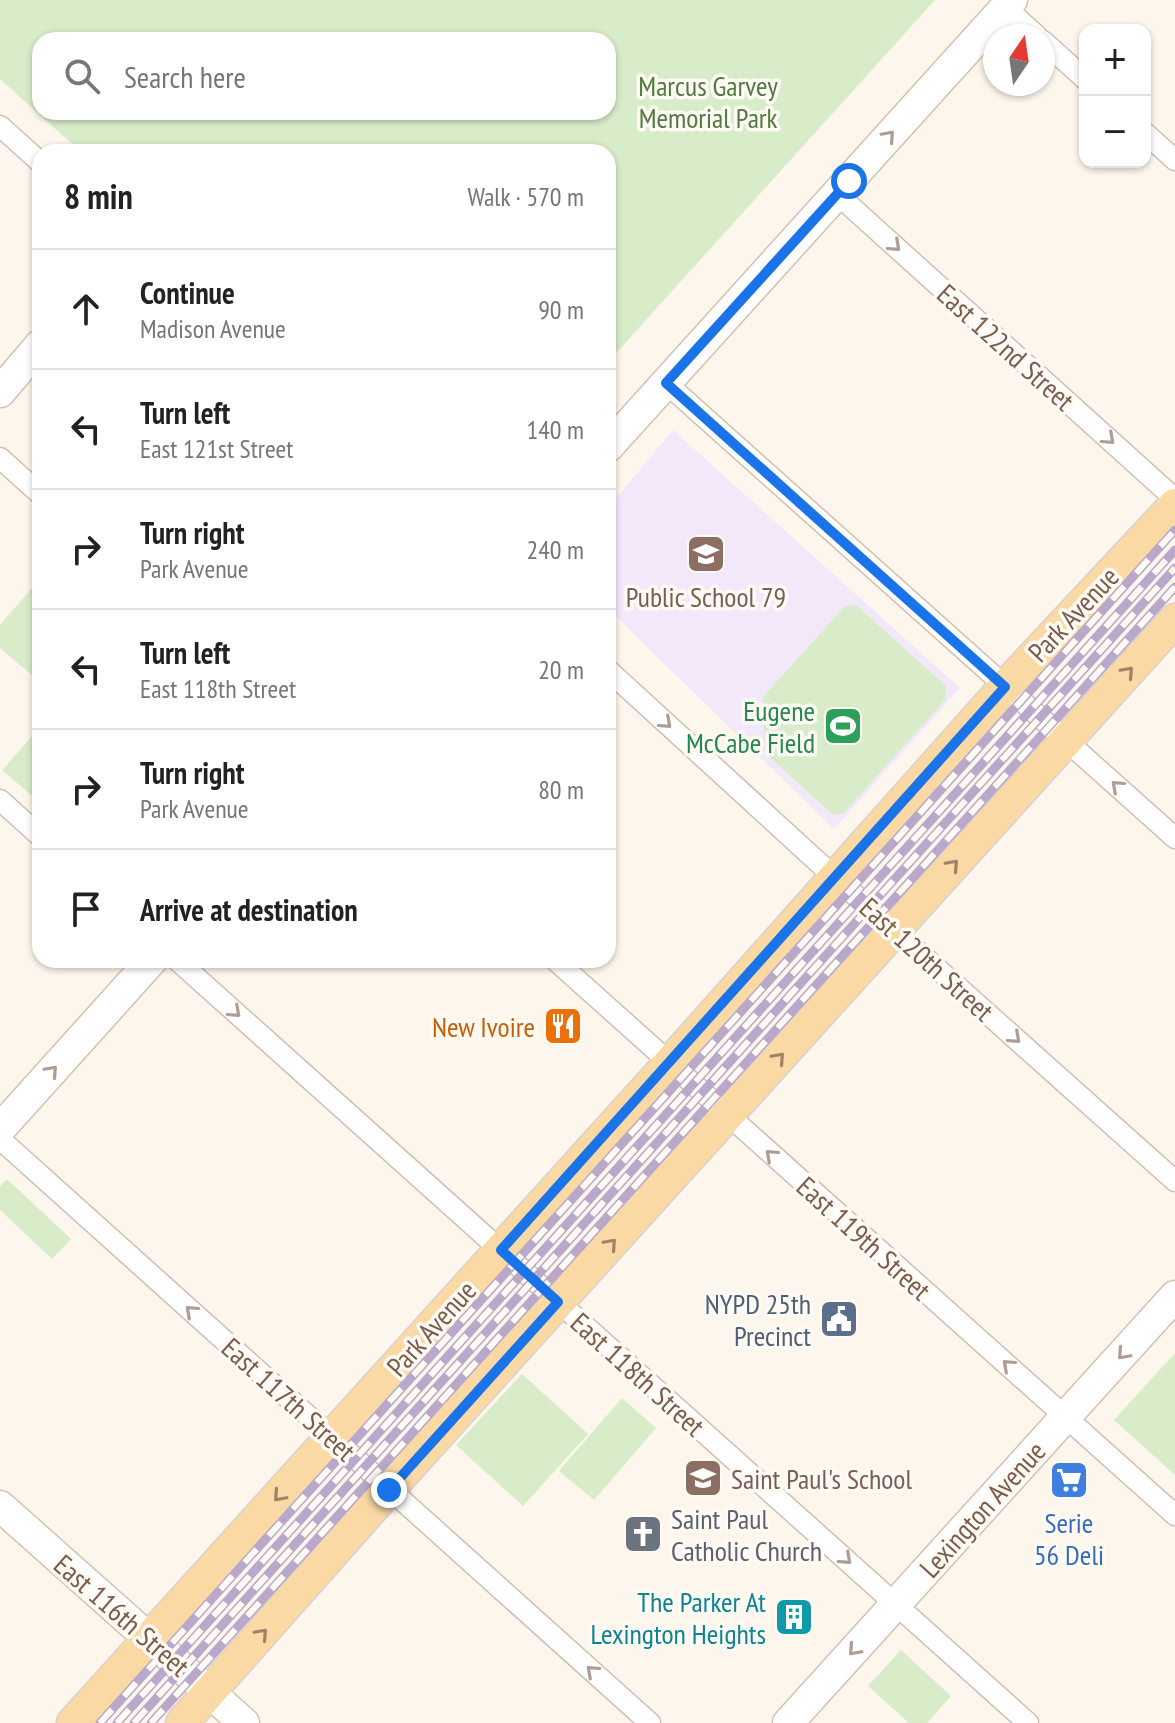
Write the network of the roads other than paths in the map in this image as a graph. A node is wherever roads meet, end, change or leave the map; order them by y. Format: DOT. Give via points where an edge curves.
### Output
graph roads {
  1 [pos="1008,4"];
  2 [pos="1026,24"];
  3 [pos="1055,52"];
  4 [pos="1079,74"];
  5 [pos="0,126"];
  6 [pos="1151,138"];
  7 [pos="32,155"];
  8 [pos="1175,160"];
  9 [pos="837,194"];
  10 [pos="32,354"];
  11 [pos="666,383"];
  12 [pos="0,392"];
  13 [pos="616,438"];
  14 [pos="0,458"];
  15 [pos="32,487"];
  16 [pos="1175,502"];
  17 [pos="1175,620"];
  18 [pos="616,677"];
  19 [pos="1005,687"];
  20 [pos="1066,741"];
  21 [pos="0,800"];
  22 [pos="32,829"];
  23 [pos="1175,838"];
  24 [pos="836,878"];
  25 [pos="895,930"];
  26 [pos="145,968"];
  27 [pos="186,968"];
  28 [pos="564,968"];
  29 [pos="669,1064"];
  30 [pos="727,1116"];
  31 [pos="0,1129"];
  32 [pos="0,1139"];
  33 [pos="1175,1181"];
  34 [pos="501,1250"];
  35 [pos="1175,1296"];
  36 [pos="558,1302"];
  37 [pos="1066,1417"];
  38 [pos="332,1438"];
  39 [pos="389,1490"];
  40 [pos="0,1506"];
  41 [pos="1175,1515"];
  42 [pos="896,1604"];
  43 [pos="149,1640"];
  44 [pos="210,1692"];
  45 [pos="73,1723"];
  46 [pos="182,1723"];
  47 [pos="244,1723"];
  48 [pos="650,1723"];
  49 [pos="788,1723"];
  50 [pos="1028,1723"];
  1 -- 2 [label="street"];
  9 -- 1 [label="main road, one-way"];
  3 -- 4 [label="street"];
  5 -- 7 [label="street"];
  6 -- 8 [label="street"];
  9 -- 11 [label="main road"];
  9 -- 16 [label="street, East 122nd Street, one-way"];
  10 -- 12 [label="main road"];
  11 -- 13 [label="main road"];
  11 -- 19 [label="street"];
  14 -- 15 [label="street"];
  16 -- 19 [label="main road, Park Avenue"];
  20 -- 17 [label="main road, one-way"];
  18 -- 24 [label="street, East 120th Street, one-way"];
  19 -- 20 [label="street"];
  19 -- 24 [label="main road, Park Avenue"];
  23 -- 20 [label="street, one-way"];
  25 -- 20 [label="main road, one-way"];
  21 -- 22 [label="street"];
  24 -- 25 [label="street, East 120th Street"];
  24 -- 29 [label="main road, Park Avenue"];
  30 -- 25 [label="main road, one-way"];
  25 -- 33 [label="street, East 120th Street, one-way"];
  31 -- 26 [label="main road, one-way"];
  27 -- 34 [label="street, East 118th Street, one-way"];
  28 -- 29 [label="street, East 119th Street"];
  29 -- 30 [label="street, East 119th Street"];
  29 -- 34 [label="main road, Park Avenue"];
  36 -- 30 [label="main road, one-way"];
  37 -- 30 [label="street, East 119th Street, one-way"];
  38 -- 32 [label="street, East 117th Street, one-way"];
  34 -- 36 [label="street, East 118th Street"];
  34 -- 38 [label="main road, Park Avenue"];
  35 -- 37 [label="main road, Lexington Avenue, one-way"];
  36 -- 39 [label="main road"];
  36 -- 42 [label="street, East 118th Street, one-way"];
  37 -- 41 [label="street, East 119th Street"];
  37 -- 42 [label="main road, Lexington Avenue"];
  38 -- 39 [label="street, East 117th Street"];
  38 -- 43 [label="main road, Park Avenue, one-way"];
  44 -- 39 [label="main road, one-way"];
  48 -- 39 [label="street, East 117th Street, one-way"];
  40 -- 43 [label="main road, East 116th Street"];
  42 -- 49 [label="main road, Lexington Avenue, one-way"];
  42 -- 50 [label="street, East 118th Street"];
  43 -- 44 [label="main road, East 116th Street"];
  43 -- 45 [label="main road, Park Avenue"];
  44 -- 46 [label="main road"];
  44 -- 47 [label="main road, East 116th Street"];
}
